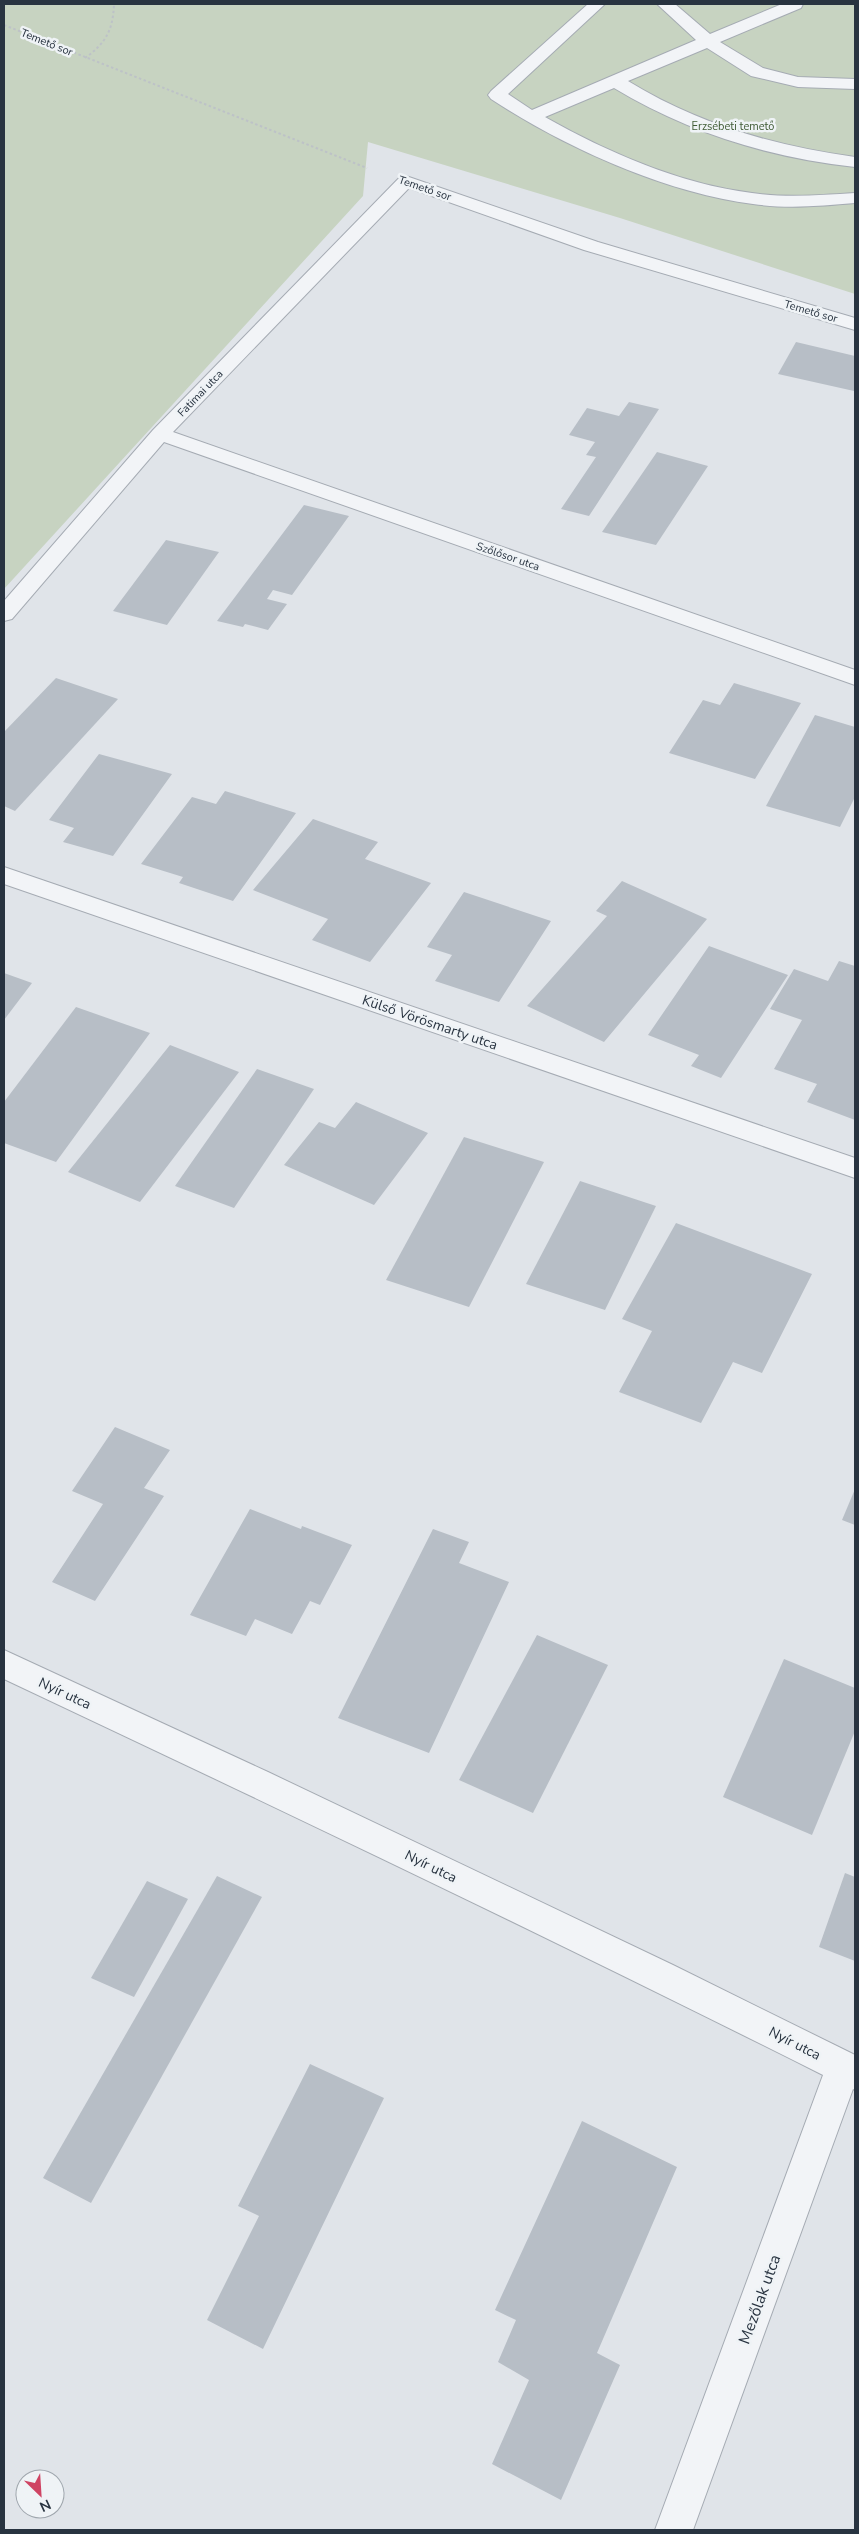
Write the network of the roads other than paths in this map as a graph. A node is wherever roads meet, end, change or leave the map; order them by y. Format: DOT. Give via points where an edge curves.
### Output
graph roads {
  1 [pos="597,4"];
  2 [pos="665,4"];
  3 [pos="795,4"];
  4 [pos="709,42"];
  5 [pos="615,81"];
  6 [pos="855,84"];
  7 [pos="530,117"];
  8 [pos="855,162"];
  9 [pos="406,181"];
  10 [pos="855,198"];
  11 [pos="855,324"];
  12 [pos="160,434"];
  13 [pos="4,614"];
  14 [pos="855,678"];
  15 [pos="4,875"];
  16 [pos="855,1168"];
  17 [pos="4,1664"];
  18 [pos="849,2070"];
  19 [pos="674,2530"];
  1 -- 7 [label="street" via="497,95"];
  2 -- 4 [label="street"];
  3 -- 4 [label="street"];
  4 -- 5 [label="street"];
  4 -- 6 [label="street" via="757,72 798,82"];
  5 -- 7 [label="street"];
  5 -- 8 [label="street" via="675,114 755,142 824,159"];
  7 -- 10 [label="street" via="609,156 708,191 754,199"];
  9 -- 11 [label="street, Temető sor" via="591,246"];
  9 -- 12 [label="street, Fatimai utca"];
  12 -- 13 [label="street, Fatimai utca"];
  12 -- 14 [label="street, Szőlősor utca"];
  15 -- 16 [label="street, Külső Vörösmarty utca"];
  17 -- 18 [label="street, Nyír utca" via="257,1782"];
  18 -- 19 [label="street, Mezőlak utca"];
}
